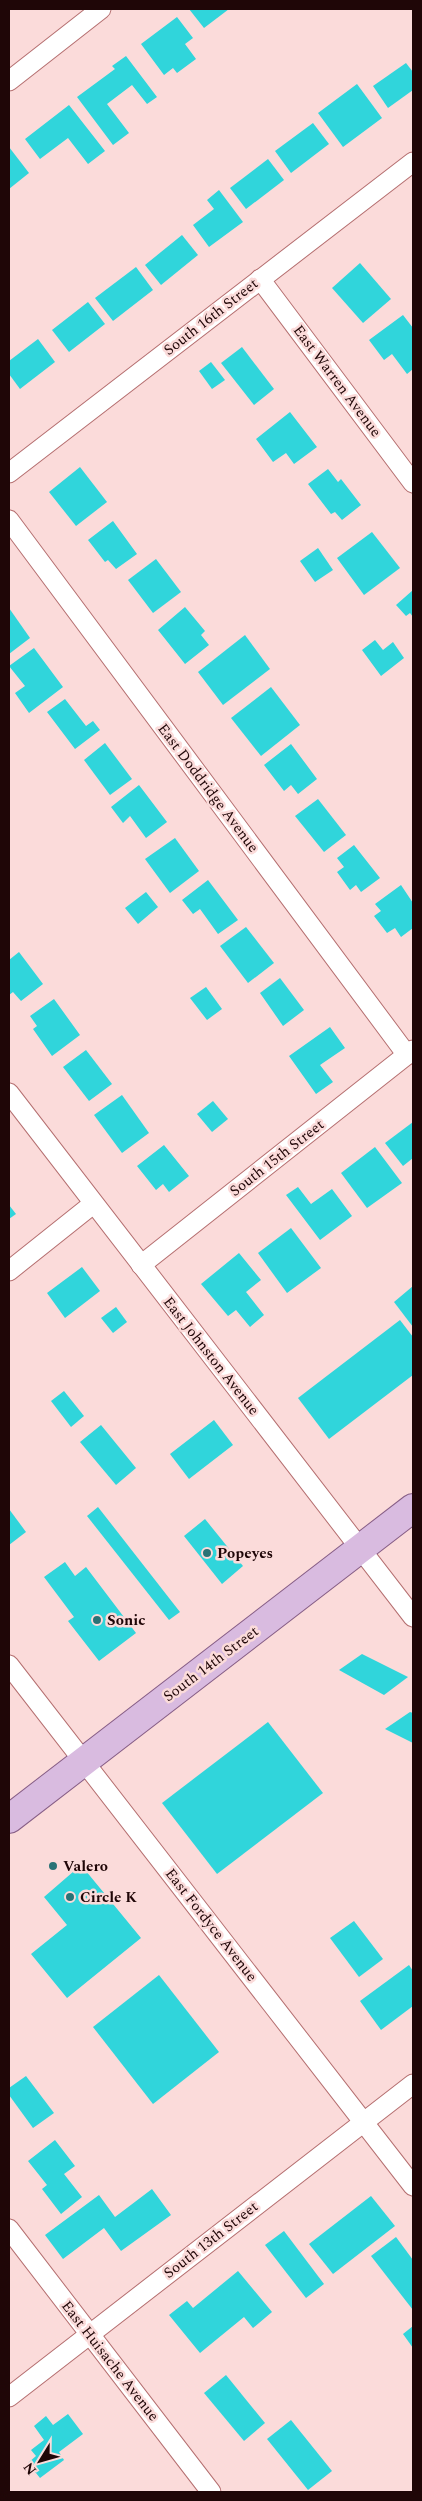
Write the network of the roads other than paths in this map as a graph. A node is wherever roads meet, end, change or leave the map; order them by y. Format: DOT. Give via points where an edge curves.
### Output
graph roads {
  1 [pos="101,9"];
  2 [pos="9,81"];
  3 [pos="413,162"];
  4 [pos="260,279"];
  5 [pos="9,473"];
  6 [pos="413,483"];
  7 [pos="9,520"];
  8 [pos="410,1053"];
  9 [pos="9,1093"];
  10 [pos="93,1204"];
  11 [pos="141,1265"];
  12 [pos="9,1271"];
  13 [pos="413,1508"];
  14 [pos="361,1549"];
  15 [pos="413,1618"];
  16 [pos="9,1665"];
  17 [pos="83,1761"];
  18 [pos="9,1819"];
  19 [pos="413,2084"];
  20 [pos="364,2122"];
  21 [pos="413,2186"];
  22 [pos="9,2230"];
  23 [pos="89,2334"];
  24 [pos="9,2397"];
  25 [pos="211,2492"];
  1 -- 2 [label="street"];
  3 -- 4 [label="street, South 16th Street"];
  4 -- 5 [label="street, South 16th Street"];
  4 -- 6 [label="street, East Warren Avenue"];
  7 -- 8 [label="street, East Doddridge Avenue"];
  8 -- 11 [label="street, South 15th Street"];
  9 -- 10 [label="street, East Johnston Avenue"];
  10 -- 11 [label="street, East Johnston Avenue"];
  10 -- 12 [label="street"];
  11 -- 14 [label="street, East Johnston Avenue"];
  13 -- 14 [label="main road, South 14th Street"];
  14 -- 15 [label="street, East Johnston Avenue"];
  14 -- 17 [label="main road, South 14th Street"];
  16 -- 17 [label="street, East Fordyce Avenue"];
  17 -- 18 [label="main road, South 14th Street"];
  17 -- 20 [label="street, East Fordyce Avenue"];
  19 -- 20 [label="street, South 13th Street"];
  20 -- 21 [label="street, East Fordyce Avenue"];
  20 -- 23 [label="street, South 13th Street"];
  22 -- 23 [label="street, East Huisache Avenue"];
  23 -- 24 [label="street, South 13th Street"];
  23 -- 25 [label="street, East Huisache Avenue"];
}
